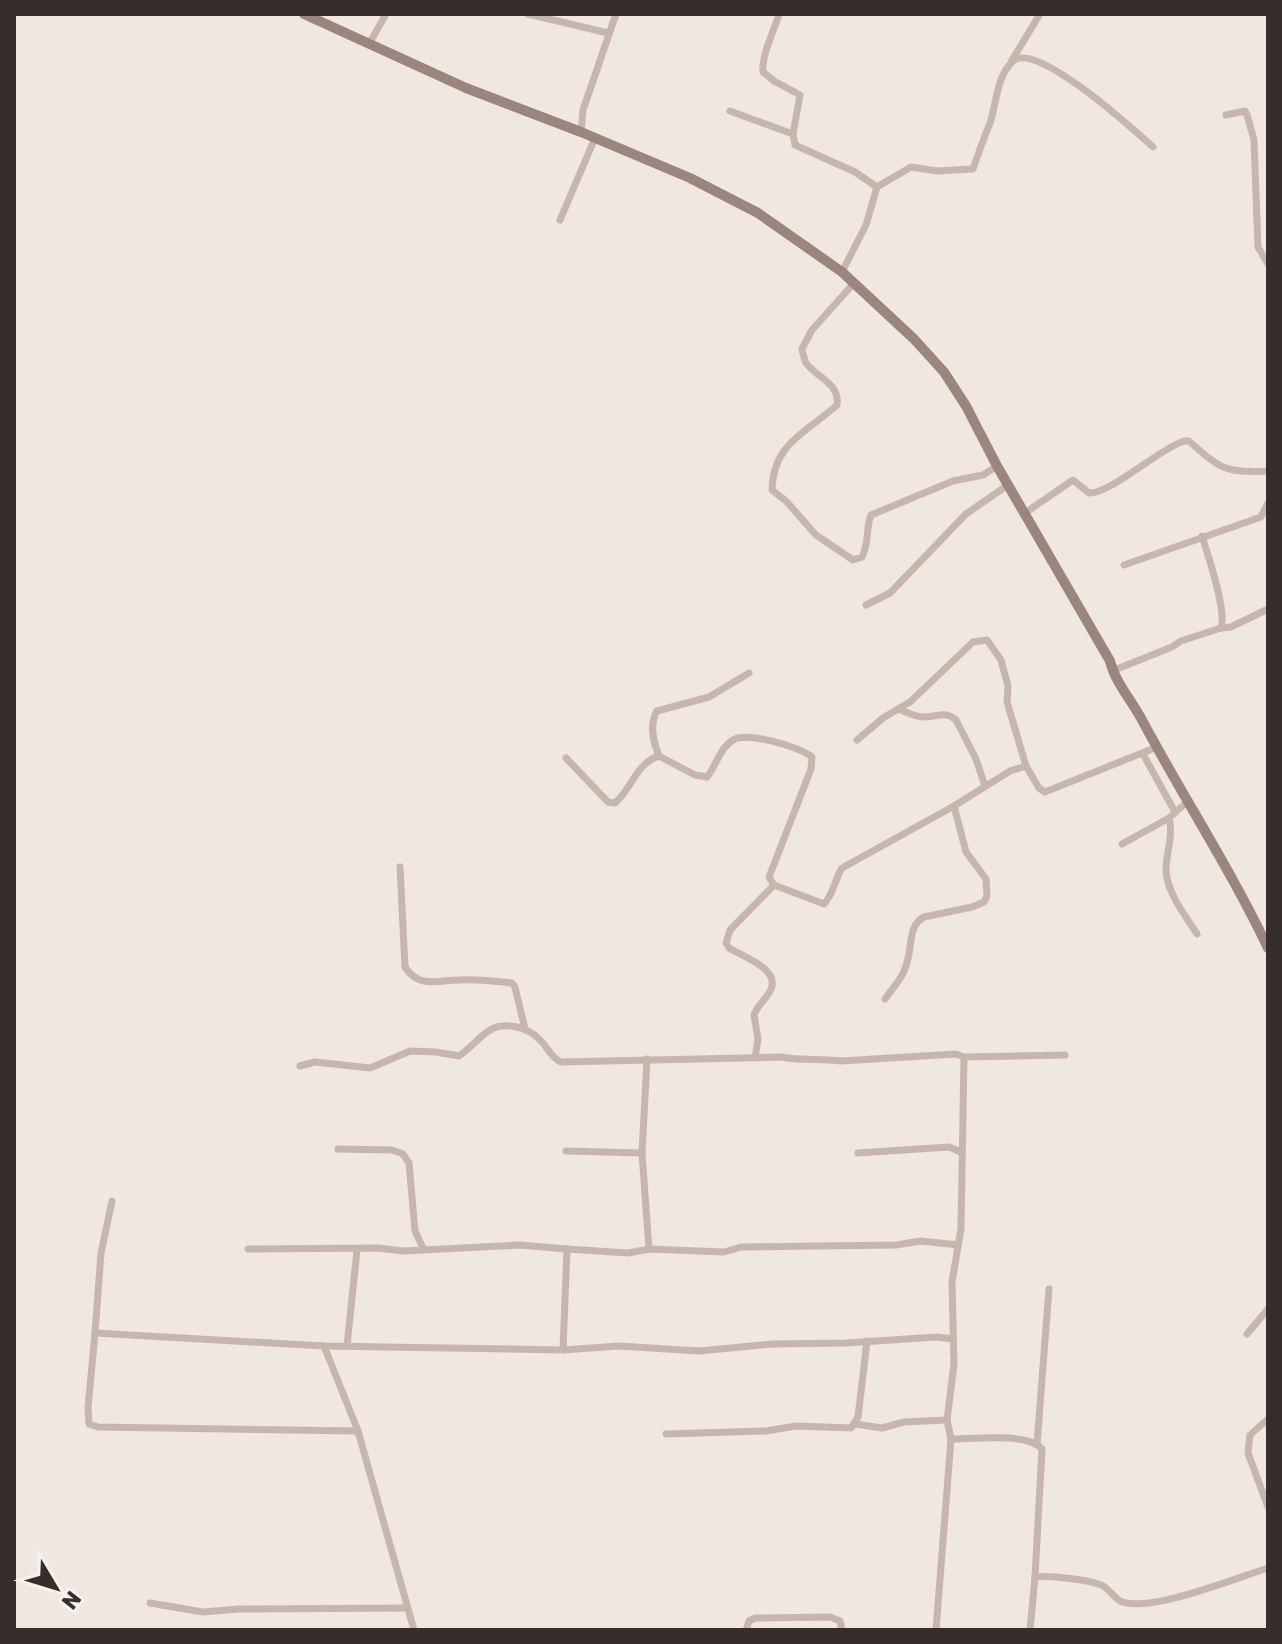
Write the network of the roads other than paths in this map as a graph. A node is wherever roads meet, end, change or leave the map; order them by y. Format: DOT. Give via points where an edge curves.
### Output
graph roads {
  1 [pos="304,14"];
  2 [pos="386,14"];
  3 [pos="528,14"];
  4 [pos="616,14"];
  5 [pos="779,14"];
  6 [pos="1040,14"];
  7 [pos="608,33"];
  8 [pos="369,44"];
  9 [pos="1011,62"];
  10 [pos="730,111"];
  11 [pos="1226,115"];
  12 [pos="581,132"];
  13 [pos="793,134"];
  14 [pos="595,138"];
  15 [pos="1153,147"];
  16 [pos="877,187"];
  17 [pos="560,220"];
  18 [pos="1268,264"];
  19 [pos="842,272"];
  20 [pos="854,283"];
  21 [pos="997,466"];
  22 [pos="1268,471"];
  23 [pos="1008,485"];
  24 [pos="1268,503"];
  25 [pos="1025,513"];
  26 [pos="1202,536"];
  27 [pos="1124,565"];
  28 [pos="866,605"];
  29 [pos="1268,609"];
  30 [pos="1221,628"];
  31 [pos="1112,671"];
  32 [pos="749,673"];
  33 [pos="898,709"];
  34 [pos="857,740"];
  35 [pos="1157,747"];
  36 [pos="1143,754"];
  37 [pos="659,756"];
  38 [pos="566,758"];
  39 [pos="1026,766"];
  40 [pos="985,786"];
  41 [pos="1187,802"];
  42 [pos="954,806"];
  43 [pos="1172,815"];
  44 [pos="1122,844"];
  45 [pos="400,867"];
  46 [pos="774,885"];
  47 [pos="1197,934"];
  48 [pos="1268,948"];
  49 [pos="885,999"];
  50 [pos="525,1029"];
  51 [pos="1065,1055"];
  52 [pos="964,1057"];
  53 [pos="755,1058"];
  54 [pos="647,1059"];
  55 [pos="300,1066"];
  56 [pos="338,1149"];
  57 [pos="566,1151"];
  58 [pos="961,1152"];
  59 [pos="642,1153"];
  60 [pos="858,1153"];
  61 [pos="112,1201"];
  62 [pos="958,1245"];
  63 [pos="423,1248"];
  64 [pos="248,1249"];
  65 [pos="567,1249"];
  66 [pos="649,1249"];
  67 [pos="357,1250"];
  68 [pos="1049,1289"];
  69 [pos="1268,1309"];
  70 [pos="95,1333"];
  71 [pos="1247,1334"];
  72 [pos="953,1339"];
  73 [pos="867,1341"];
  74 [pos="324,1346"];
  75 [pos="347,1346"];
  76 [pos="563,1350"];
  77 [pos="1268,1419"];
  78 [pos="947,1420"];
  79 [pos="855,1424"];
  80 [pos="358,1431"];
  81 [pos="666,1434"];
  82 [pos="951,1439"];
  83 [pos="1037,1444"];
  84 [pos="1268,1507"];
  85 [pos="1268,1568"];
  86 [pos="1035,1577"];
  87 [pos="150,1603"];
  88 [pos="407,1608"];
  89 [pos="414,1630"];
  90 [pos="746,1630"];
  91 [pos="842,1630"];
  92 [pos="936,1630"];
  93 [pos="1030,1630"];
  1 -- 8 [label="street"];
  2 -- 8 [label="street"];
  3 -- 7 [label="street"];
  4 -- 7 [label="street"];
  5 -- 13 [label="street" via="763,72 800,95"];
  6 -- 9 [label="street"];
  7 -- 12 [label="street"];
  8 -- 12 [label="street"];
  9 -- 15 [label="street" via="1032,57 1052,67"];
  9 -- 16 [label="street" via="973,169 911,167"];
  10 -- 13 [label="street"];
  11 -- 18 [label="street" via="1247,115 1254,140 1258,247"];
  12 -- 14 [label="street"];
  13 -- 16 [label="street" via="795,145"];
  14 -- 17 [label="street"];
  14 -- 19 [label="street" via="758,213"];
  16 -- 19 [label="street" via="866,225"];
  19 -- 20 [label="street"];
  20 -- 21 [label="street" via="944,372"];
  20 -- 21 [label="street" via="802,349 806,362 830,383 837,405 785,446 772,490 816,535 853,560 862,557 869,542 871,515"];
  21 -- 23 [label="street"];
  22 -- 25 [label="street" via="1232,471 1184,441 1104,492 1089,493 1073,480"];
  23 -- 25 [label="street"];
  23 -- 28 [label="street" via="966,514 890,593"];
  24 -- 26 [label="street" via="1261,517"];
  25 -- 31 [label="street"];
  26 -- 27 [label="street"];
  26 -- 30 [label="street" via="1222,611"];
  29 -- 30 [label="street"];
  30 -- 31 [label="street"];
  31 -- 35 [label="street"];
  32 -- 37 [label="street" via="709,697 657,711 652,720"];
  33 -- 34 [label="street"];
  33 -- 39 [label="street" via="973,642 987,640 1001,660"];
  33 -- 40 [label="street" via="921,718 944,714 956,720"];
  35 -- 36 [label="street"];
  35 -- 41 [label="street"];
  36 -- 39 [label="street" via="1045,792"];
  36 -- 43 [label="street"];
  37 -- 38 [label="street" via="644,765 615,803"];
  37 -- 46 [label="street" via="707,777 732,741 743,737 812,757 772,865 769,877"];
  39 -- 40 [label="street"];
  40 -- 42 [label="street"];
  41 -- 43 [label="street"];
  41 -- 48 [label="street" via="1235,880"];
  42 -- 46 [label="street" via="842,868 824,904"];
  42 -- 49 [label="street" via="966,852 986,879 987,896 979,904 916,921 904,972"];
  43 -- 44 [label="street"];
  43 -- 47 [label="street" via="1166,869 1170,887"];
  45 -- 50 [label="street" via="408,972 431,983 512,983"];
  46 -- 53 [label="street" via="727,935 726,943 773,979 754,1015"];
  50 -- 54 [label="street" via="561,1062"];
  50 -- 55 [label="street" via="494,1026 459,1056 410,1051 370,1068 315,1062"];
  51 -- 52 [label="street"];
  52 -- 53 [label="street"];
  52 -- 58 [label="street"];
  53 -- 54 [label="street"];
  54 -- 59 [label="street"];
  56 -- 63 [label="street" via="403,1154 409,1163 415,1231"];
  57 -- 59 [label="street"];
  58 -- 60 [label="street" via="949,1147"];
  58 -- 62 [label="street"];
  59 -- 66 [label="street"];
  61 -- 70 [label="street" via="101,1253"];
  62 -- 66 [label="street" via="921,1241 741,1247 724,1252"];
  62 -- 72 [label="street" via="952,1282"];
  63 -- 65 [label="street"];
  63 -- 67 [label="street"];
  64 -- 67 [label="street"];
  65 -- 66 [label="street"];
  65 -- 76 [label="street"];
  67 -- 75 [label="street"];
  68 -- 83 [label="street"];
  69 -- 71 [label="street"];
  70 -- 74 [label="street"];
  70 -- 80 [label="street" via="89,1424"];
  72 -- 73 [label="street"];
  72 -- 78 [label="street"];
  73 -- 76 [label="street" via="699,1351 619,1346"];
  73 -- 79 [label="street"];
  74 -- 75 [label="street"];
  74 -- 80 [label="street"];
  75 -- 76 [label="street"];
  77 -- 84 [label="street" via="1248,1443"];
  78 -- 79 [label="street" via="882,1428"];
  78 -- 82 [label="street"];
  79 -- 81 [label="street"];
  80 -- 88 [label="street"];
  82 -- 83 [label="street"];
  82 -- 92 [label="street"];
  83 -- 86 [label="street" via="1043,1453"];
  85 -- 86 [label="street" via="1139,1604 1120,1602 1104,1587 1086,1581"];
  86 -- 93 [label="street"];
  87 -- 88 [label="street" via="203,1612"];
  88 -- 89 [label="street"];
  90 -- 91 [label="street" via="755,1618 830,1617 840,1621"];
}
